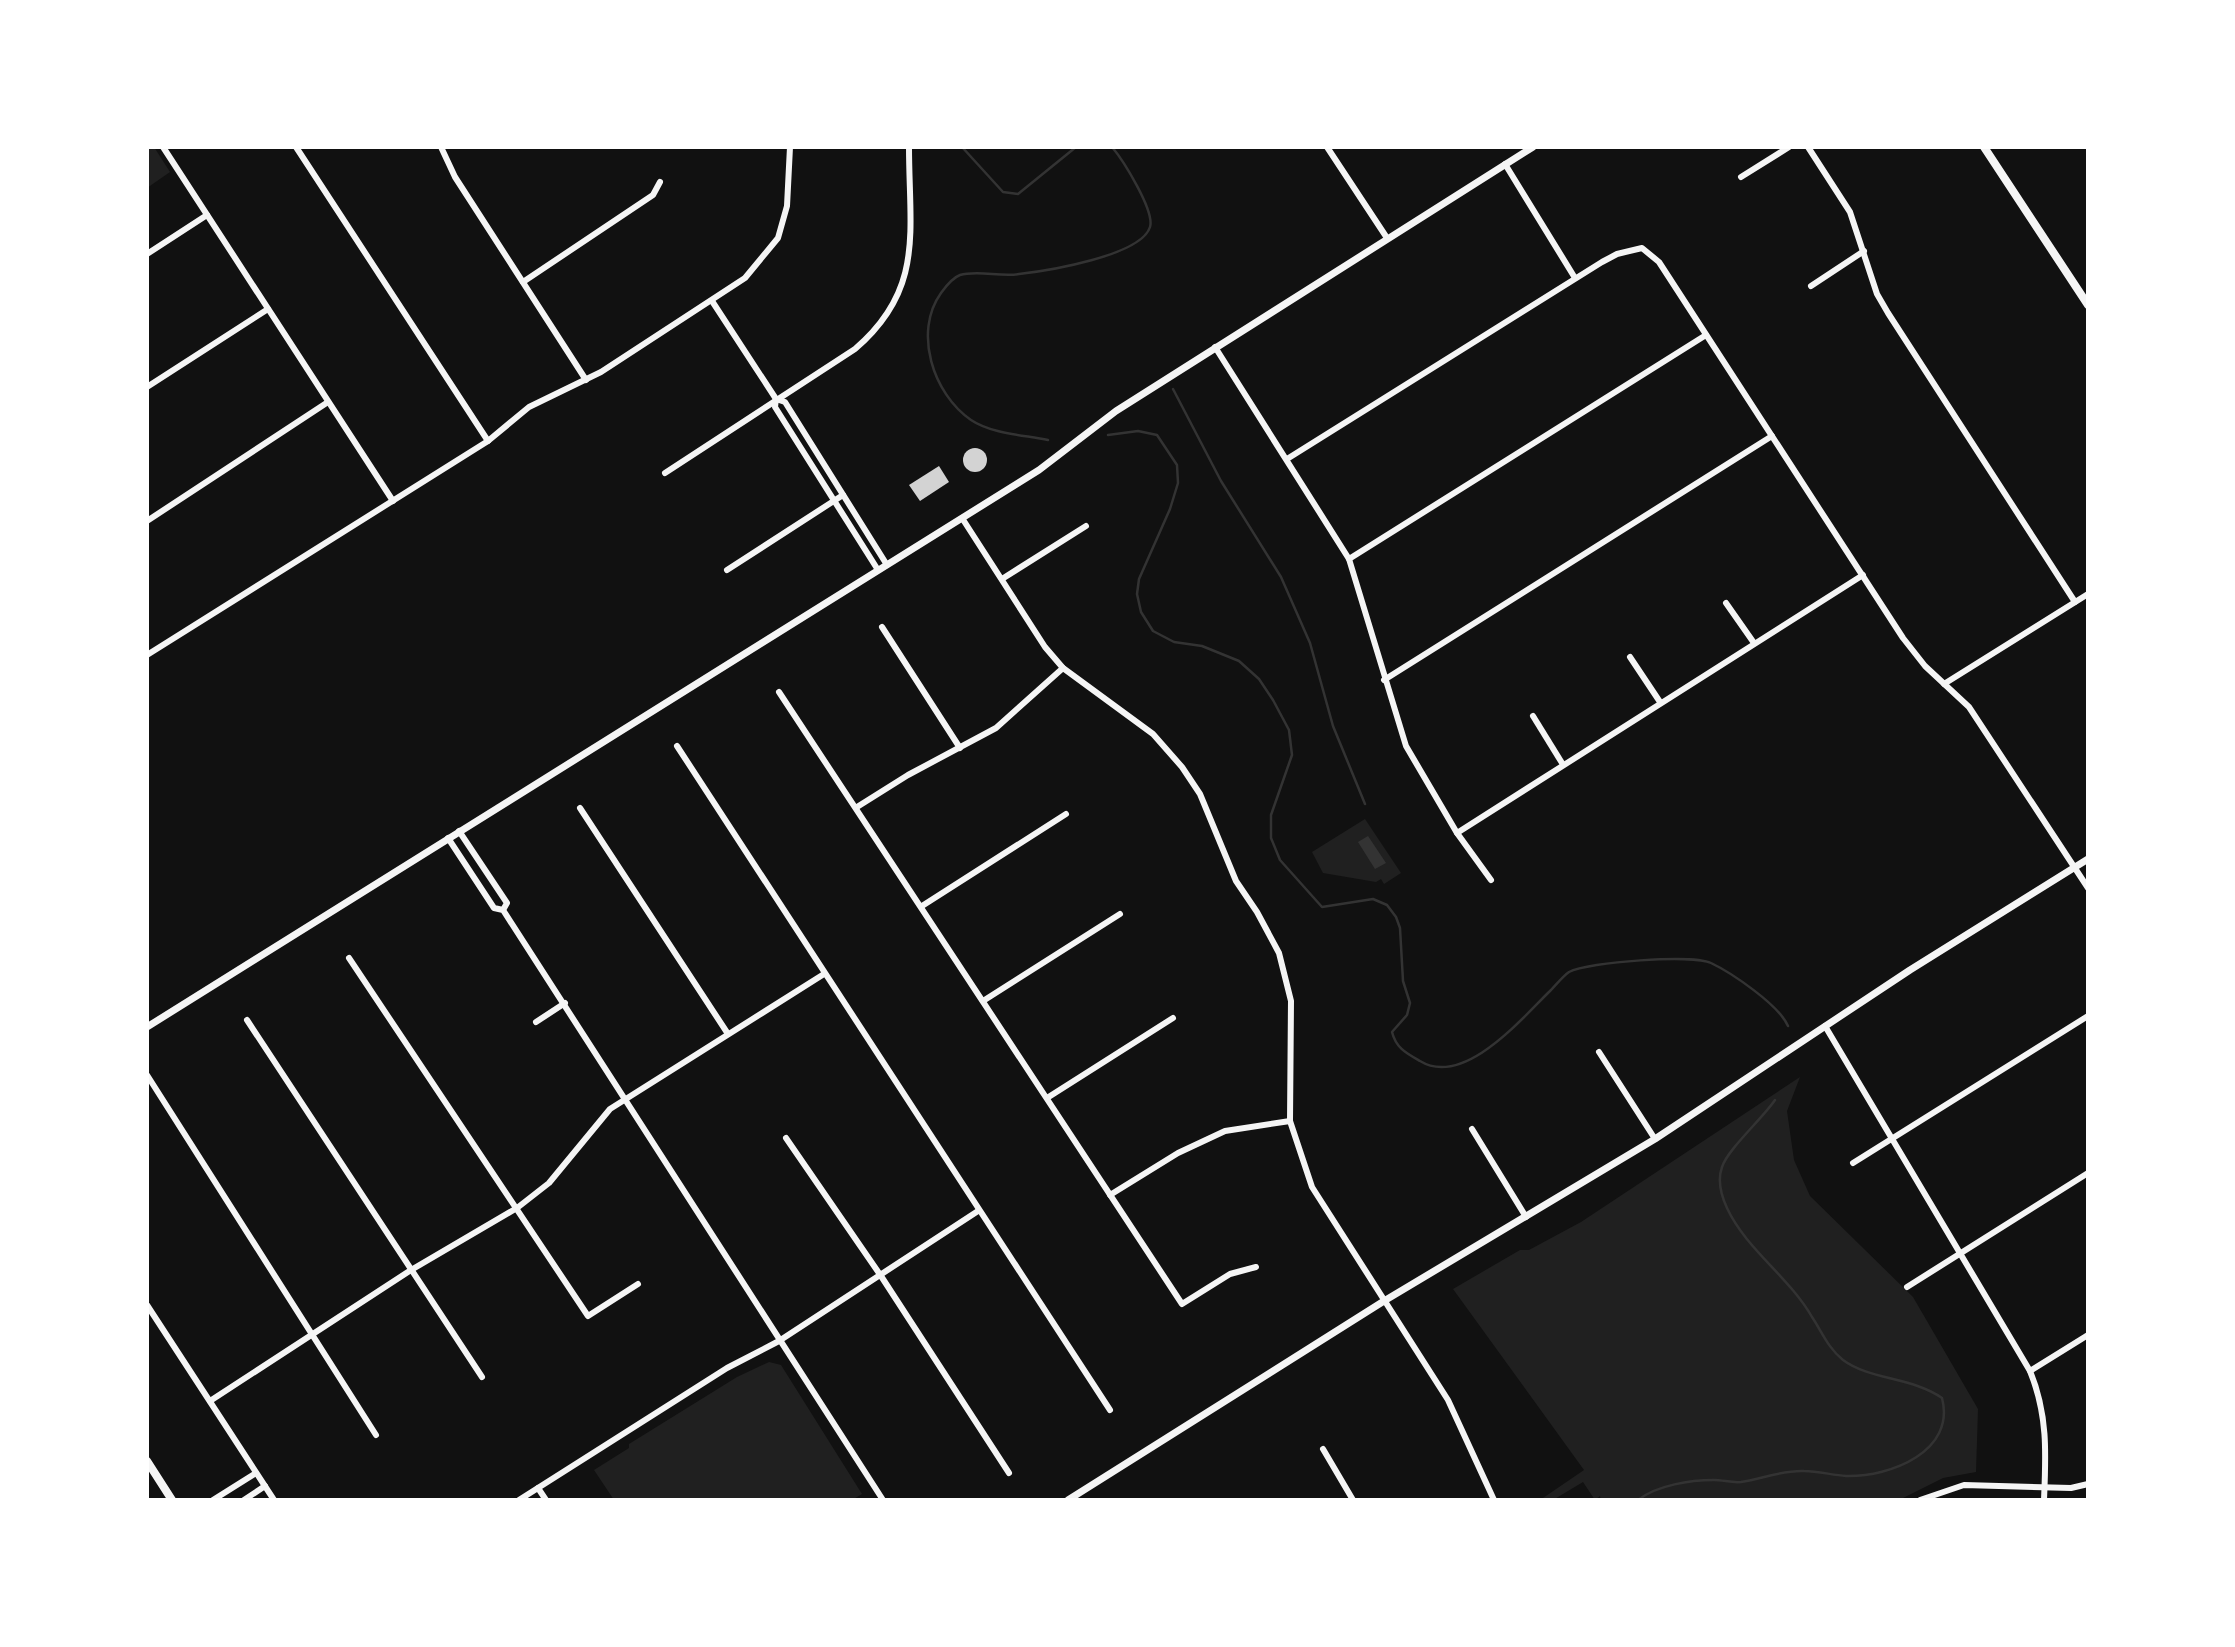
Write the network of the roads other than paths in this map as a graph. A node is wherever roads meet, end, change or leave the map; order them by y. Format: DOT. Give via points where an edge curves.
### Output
graph roads {
  1 [pos="163,147"];
  2 [pos="296,147"];
  3 [pos="440,147"];
  4 [pos="790,147"];
  5 [pos="909,147"];
  6 [pos="1327,147"];
  7 [pos="1790,147"];
  8 [pos="1808,147"];
  9 [pos="1527,148"];
  10 [pos="1987,148"];
  11 [pos="1505,164"];
  12 [pos="1741,177"];
  13 [pos="660,182"];
  14 [pos="207,215"];
  15 [pos="1387,238"];
  16 [pos="1864,251"];
  17 [pos="147,254"];
  18 [pos="1575,278"];
  19 [pos="523,282"];
  20 [pos="1811,286"];
  21 [pos="712,301"];
  22 [pos="2088,305"];
  23 [pos="268,309"];
  24 [pos="1706,335"];
  25 [pos="1215,347"];
  26 [pos="586,380"];
  27 [pos="147,387"];
  28 [pos="776,399"];
  29 [pos="328,402"];
  30 [pos="1772,436"];
  31 [pos="488,441"];
  32 [pos="1287,459"];
  33 [pos="665,473"];
  34 [pos="844,495"];
  35 [pos="393,501"];
  36 [pos="834,501"];
  37 [pos="962,518"];
  38 [pos="147,521"];
  39 [pos="1086,526"];
  40 [pos="1349,559"];
  41 [pos="887,565"];
  42 [pos="727,570"];
  43 [pos="878,570"];
  44 [pos="1863,575"];
  45 [pos="1002,579"];
  46 [pos="2088,594"];
  47 [pos="2075,602"];
  48 [pos="1726,603"];
  49 [pos="882,627"];
  50 [pos="1755,643"];
  51 [pos="147,655"];
  52 [pos="1630,657"];
  53 [pos="1063,668"];
  54 [pos="1384,680"];
  55 [pos="1944,684"];
  56 [pos="779,692"];
  57 [pos="1660,702"];
  58 [pos="1533,716"];
  59 [pos="677,746"];
  60 [pos="960,748"];
  61 [pos="1562,763"];
  62 [pos="858,807"];
  63 [pos="580,808"];
  64 [pos="1066,814"];
  65 [pos="459,831"];
  66 [pos="1457,833"];
  67 [pos="448,838"];
  68 [pos="2088,859"];
  69 [pos="2075,868"];
  70 [pos="1491,880"];
  71 [pos="2088,888"];
  72 [pos="922,906"];
  73 [pos="503,910"];
  74 [pos="1120,914"];
  75 [pos="349,958"];
  76 [pos="824,974"];
  77 [pos="983,1000"];
  78 [pos="565,1003"];
  79 [pos="2088,1016"];
  80 [pos="1173,1018"];
  81 [pos="247,1020"];
  82 [pos="536,1022"];
  83 [pos="1825,1026"];
  84 [pos="147,1027"];
  85 [pos="728,1034"];
  86 [pos="1600,1052"];
  87 [pos="147,1075"];
  88 [pos="1046,1098"];
  89 [pos="623,1100"];
  90 [pos="1290,1121"];
  91 [pos="1472,1129"];
  92 [pos="786,1138"];
  93 [pos="1893,1138"];
  94 [pos="1655,1139"];
  95 [pos="1853,1163"];
  96 [pos="2088,1173"];
  97 [pos="1110,1195"];
  98 [pos="517,1208"];
  99 [pos="978,1211"];
  100 [pos="1526,1217"];
  101 [pos="1961,1254"];
  102 [pos="1256,1267"];
  103 [pos="411,1270"];
  104 [pos="881,1276"];
  105 [pos="638,1284"];
  106 [pos="1907,1287"];
  107 [pos="1384,1301"];
  108 [pos="147,1305"];
  109 [pos="311,1334"];
  110 [pos="2088,1335"];
  111 [pos="779,1341"];
  112 [pos="2030,1371"];
  113 [pos="482,1377"];
  114 [pos="210,1401"];
  115 [pos="1110,1410"];
  116 [pos="376,1435"];
  117 [pos="1323,1449"];
  118 [pos="147,1461"];
  119 [pos="1009,1472"];
  120 [pos="256,1473"];
  121 [pos="2088,1484"];
  122 [pos="265,1486"];
  123 [pos="2044,1487"];
  124 [pos="538,1488"];
  125 [pos="172,1500"];
  126 [pos="213,1500"];
  127 [pos="244,1500"];
  128 [pos="274,1500"];
  129 [pos="519,1500"];
  130 [pos="546,1500"];
  131 [pos="883,1500"];
  132 [pos="1069,1500"];
  133 [pos="1353,1500"];
  134 [pos="1494,1500"];
  135 [pos="1920,1500"];
  136 [pos="2044,1500"];
  1 -- 14 [label="street"];
  2 -- 31 [label="street"];
  3 -- 19 [label="street"];
  4 -- 21 [label="street" via="787,206 778,238 745,278"];
  5 -- 28 [label="street" via="908,267 900,296 878,329 855,349"];
  6 -- 15 [label="street"];
  7 -- 12 [label="street"];
  8 -- 16 [label="street" via="1850,212"];
  9 -- 11 [label="street"];
  10 -- 22 [label="main road"];
  11 -- 15 [label="street"];
  11 -- 18 [label="street"];
  13 -- 19 [label="street" via="653,195"];
  14 -- 17 [label="street"];
  14 -- 23 [label="street"];
  15 -- 25 [label="street"];
  16 -- 20 [label="street"];
  16 -- 47 [label="street" via="1888,313"];
  18 -- 24 [label="street" via="1617,254 1642,248 1659,262"];
  18 -- 32 [label="street"];
  19 -- 26 [label="street"];
  21 -- 26 [label="street"];
  21 -- 28 [label="street"];
  23 -- 27 [label="street"];
  23 -- 29 [label="street"];
  24 -- 30 [label="street"];
  24 -- 40 [label="street"];
  25 -- 32 [label="street"];
  25 -- 37 [label="street"];
  26 -- 31 [label="street" via="529,407"];
  28 -- 33 [label="street"];
  28 -- 34 [label="street" via="785,402"];
  28 -- 36 [label="street" via="775,407"];
  29 -- 35 [label="street"];
  29 -- 38 [label="street"];
  30 -- 44 [label="street"];
  30 -- 54 [label="street"];
  31 -- 35 [label="street"];
  32 -- 40 [label="street"];
  34 -- 36 [label="street"];
  34 -- 41 [label="street"];
  35 -- 51 [label="street"];
  36 -- 42 [label="street"];
  36 -- 43 [label="street"];
  37 -- 41 [label="street"];
  37 -- 45 [label="street"];
  39 -- 45 [label="street"];
  40 -- 54 [label="street"];
  41 -- 43 [label="street"];
  43 -- 65 [label="street"];
  44 -- 50 [label="street"];
  44 -- 55 [label="street" via="1903,638"];
  45 -- 53 [label="street" via="1035,634"];
  46 -- 47 [label="street"];
  47 -- 55 [label="street"];
  48 -- 50 [label="street"];
  49 -- 60 [label="street"];
  50 -- 57 [label="street"];
  52 -- 57 [label="street"];
  53 -- 60 [label="street" via="996,728"];
  53 -- 90 [label="street" via="1153,734 1200,794 1236,881 1279,954 1291,1001"];
  54 -- 66 [label="street" via="1411,758"];
  55 -- 69 [label="street" via="1969,707"];
  56 -- 62 [label="street"];
  57 -- 61 [label="street"];
  58 -- 61 [label="street"];
  59 -- 76 [label="street"];
  60 -- 62 [label="street"];
  61 -- 66 [label="street"];
  62 -- 72 [label="street"];
  63 -- 85 [label="street"];
  64 -- 72 [label="street"];
  65 -- 67 [label="street"];
  65 -- 73 [label="street" via="507,903"];
  66 -- 70 [label="street"];
  67 -- 73 [label="street" via="494,908"];
  67 -- 84 [label="street"];
  68 -- 69 [label="street"];
  69 -- 71 [label="street"];
  69 -- 83 [label="street"];
  72 -- 77 [label="street"];
  73 -- 78 [label="street"];
  74 -- 77 [label="street"];
  75 -- 98 [label="street"];
  76 -- 85 [label="street"];
  76 -- 99 [label="street"];
  77 -- 88 [label="street"];
  78 -- 82 [label="street"];
  78 -- 89 [label="street"];
  79 -- 93 [label="street"];
  80 -- 88 [label="street"];
  81 -- 103 [label="street"];
  83 -- 93 [label="street"];
  83 -- 94 [label="street"];
  85 -- 89 [label="street"];
  86 -- 94 [label="street"];
  87 -- 109 [label="street"];
  88 -- 97 [label="street"];
  89 -- 98 [label="street" via="591,1128 549,1183"];
  89 -- 111 [label="street"];
  90 -- 97 [label="street" via="1225,1131 1178,1153"];
  90 -- 107 [label="street" via="1312,1187"];
  91 -- 100 [label="street"];
  92 -- 104 [label="street"];
  93 -- 95 [label="street"];
  93 -- 101 [label="street"];
  94 -- 100 [label="street"];
  96 -- 101 [label="street"];
  97 -- 102 [label="street" via="1182,1304 1230,1275"];
  98 -- 103 [label="street"];
  98 -- 105 [label="street" via="588,1317"];
  99 -- 104 [label="street"];
  99 -- 115 [label="street"];
  100 -- 107 [label="street"];
  101 -- 106 [label="street"];
  101 -- 112 [label="street"];
  103 -- 109 [label="street"];
  103 -- 113 [label="street"];
  104 -- 111 [label="street"];
  104 -- 119 [label="street"];
  107 -- 132 [label="street"];
  107 -- 134 [label="street" via="1448,1399"];
  108 -- 114 [label="street"];
  109 -- 114 [label="street"];
  109 -- 116 [label="street"];
  110 -- 112 [label="street"];
  111 -- 124 [label="street" via="727,1368"];
  111 -- 131 [label="street"];
  112 -- 123 [label="street" via="2045,1429"];
  114 -- 120 [label="street"];
  117 -- 133 [label="street"];
  118 -- 125 [label="main road"];
  120 -- 122 [label="street"];
  120 -- 126 [label="street"];
  121 -- 123 [label="street"];
  122 -- 127 [label="street"];
  122 -- 128 [label="street"];
  123 -- 135 [label="street" via="1964,1485"];
  123 -- 136 [label="street"];
  124 -- 129 [label="street"];
  124 -- 130 [label="street"];
}
